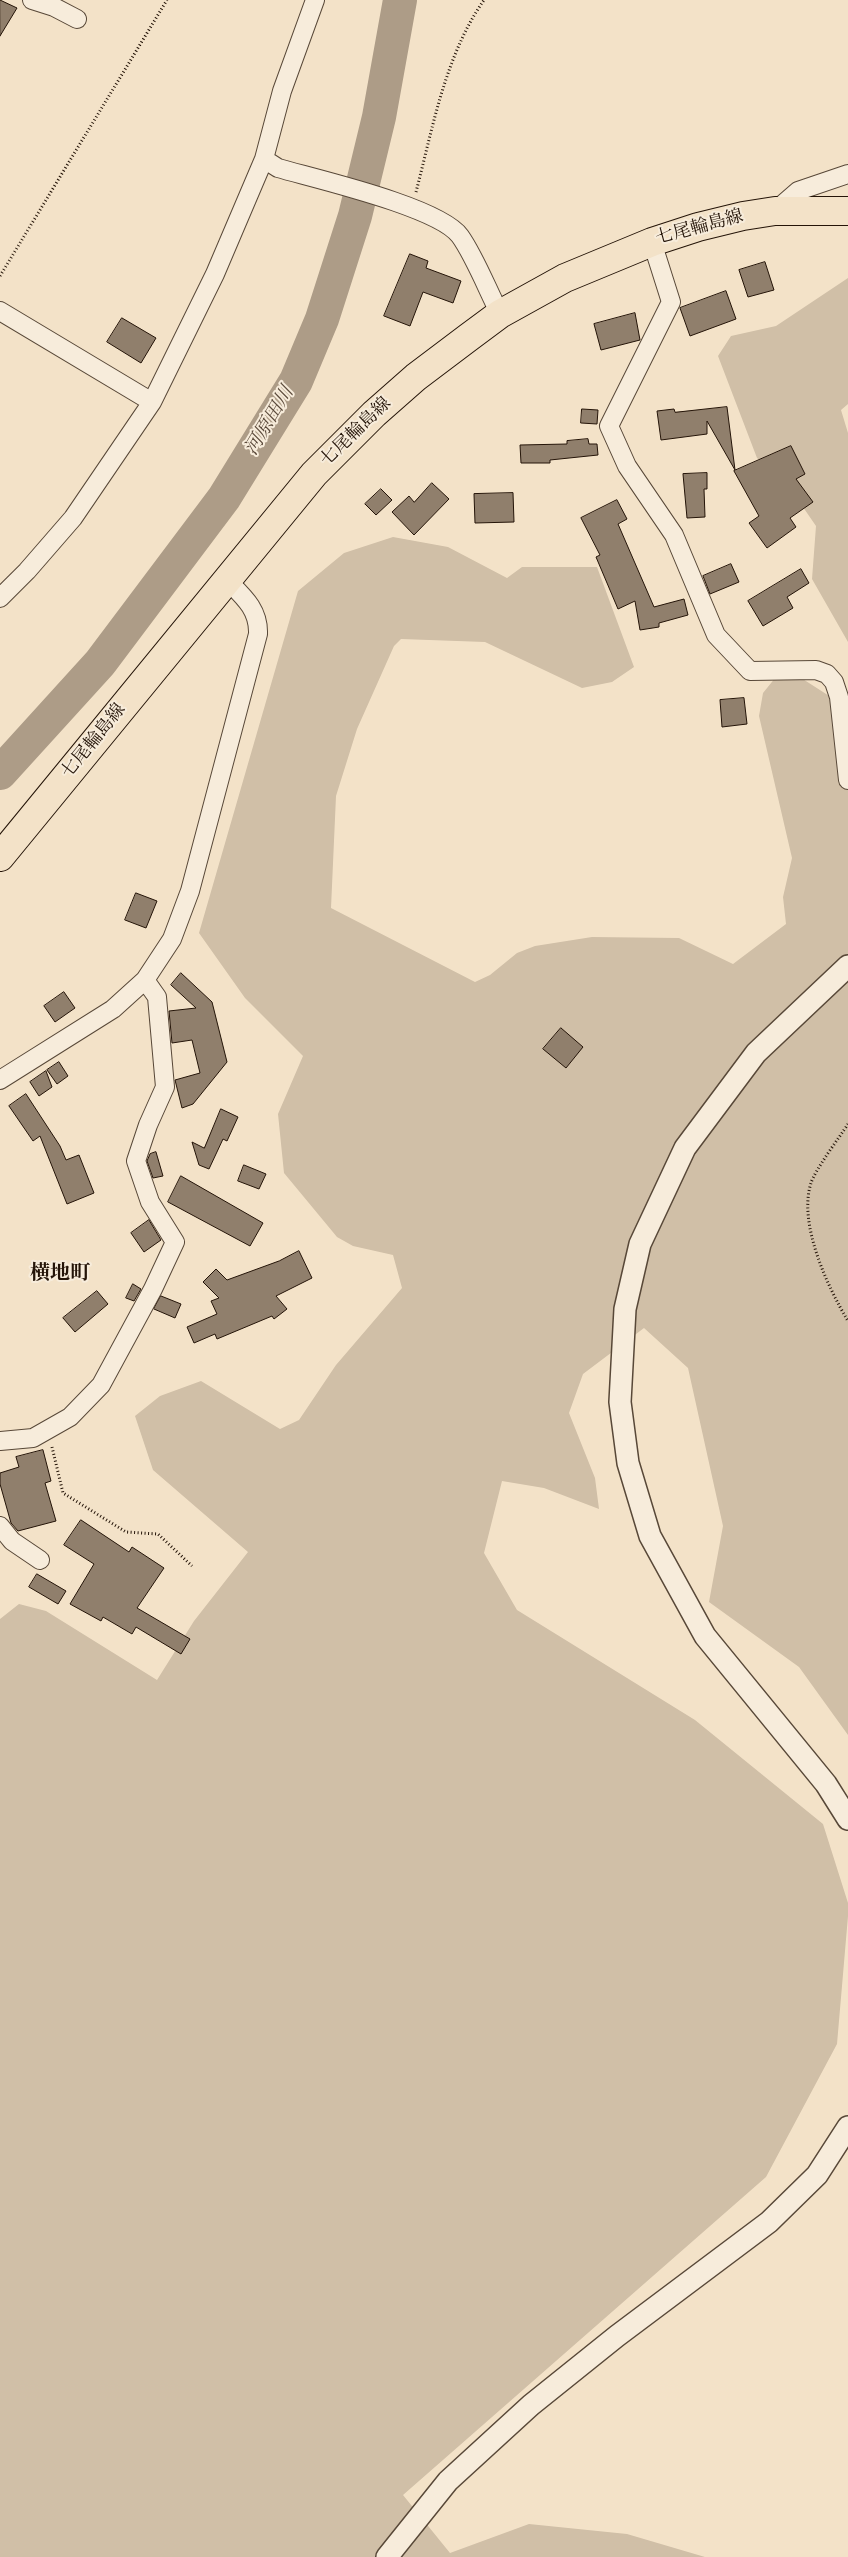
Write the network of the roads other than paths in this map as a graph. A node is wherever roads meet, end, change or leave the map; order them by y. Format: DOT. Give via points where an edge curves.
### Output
graph roads {
  1 [pos="32,0"];
  2 [pos="315,0"];
  3 [pos="77,19"];
  4 [pos="271,164"];
  5 [pos="848,174"];
  6 [pos="848,211"];
  7 [pos="775,212"];
  8 [pos="652,242"];
  9 [pos="0,312"];
  10 [pos="500,314"];
  11 [pos="152,402"];
  12 [pos="228,581"];
  13 [pos="0,598"];
  14 [pos="848,780"];
  15 [pos="0,857"];
  16 [pos="848,966"];
  17 [pos="145,980"];
  18 [pos="0,1080"];
  19 [pos="0,1441"];
  20 [pos="0,1526"];
  21 [pos="40,1560"];
  22 [pos="848,1819"];
  23 [pos="848,2127"];
  24 [pos="388,2557"];
  1 -- 3 [label="street"];
  2 -- 4 [label="street" via="282,92"];
  4 -- 10 [label="street" via="409,207 445,222 460,236"];
  4 -- 11 [label="street"];
  5 -- 7 [label="street" via="798,191"];
  6 -- 7 [label="main road, 七尾輪島線"];
  7 -- 8 [label="main road, 七尾輪島線" via="698,227"];
  8 -- 10 [label="main road, 七尾輪島線" via="565,278"];
  8 -- 14 [label="street" via="671,302 608,426 627,466 674,535 716,635 750,671 816,670 827,674 834,682 839,697"];
  9 -- 11 [label="street"];
  10 -- 12 [label="main road, 七尾輪島線" via="416,377 374,414 314,474"];
  11 -- 13 [label="street" via="73,518"];
  12 -- 15 [label="main road, 七尾輪島線"];
  12 -- 17 [label="street" via="250,603 258,622 258,634 190,892 172,939"];
  16 -- 22 [label="street" via="756,1053 685,1148 640,1244 625,1309 620,1402 628,1463 650,1536 705,1636 826,1784"];
  17 -- 18 [label="street" via="112,1009"];
  17 -- 19 [label="street" via="157,997 165,1087 136,1162 150,1202 175,1242 101,1385 70,1417 48,1430 33,1438"];
  20 -- 21 [label="street" via="12,1541"];
  23 -- 24 [label="street" via="817,2175 769,2222 531,2405 448,2481"];
}
